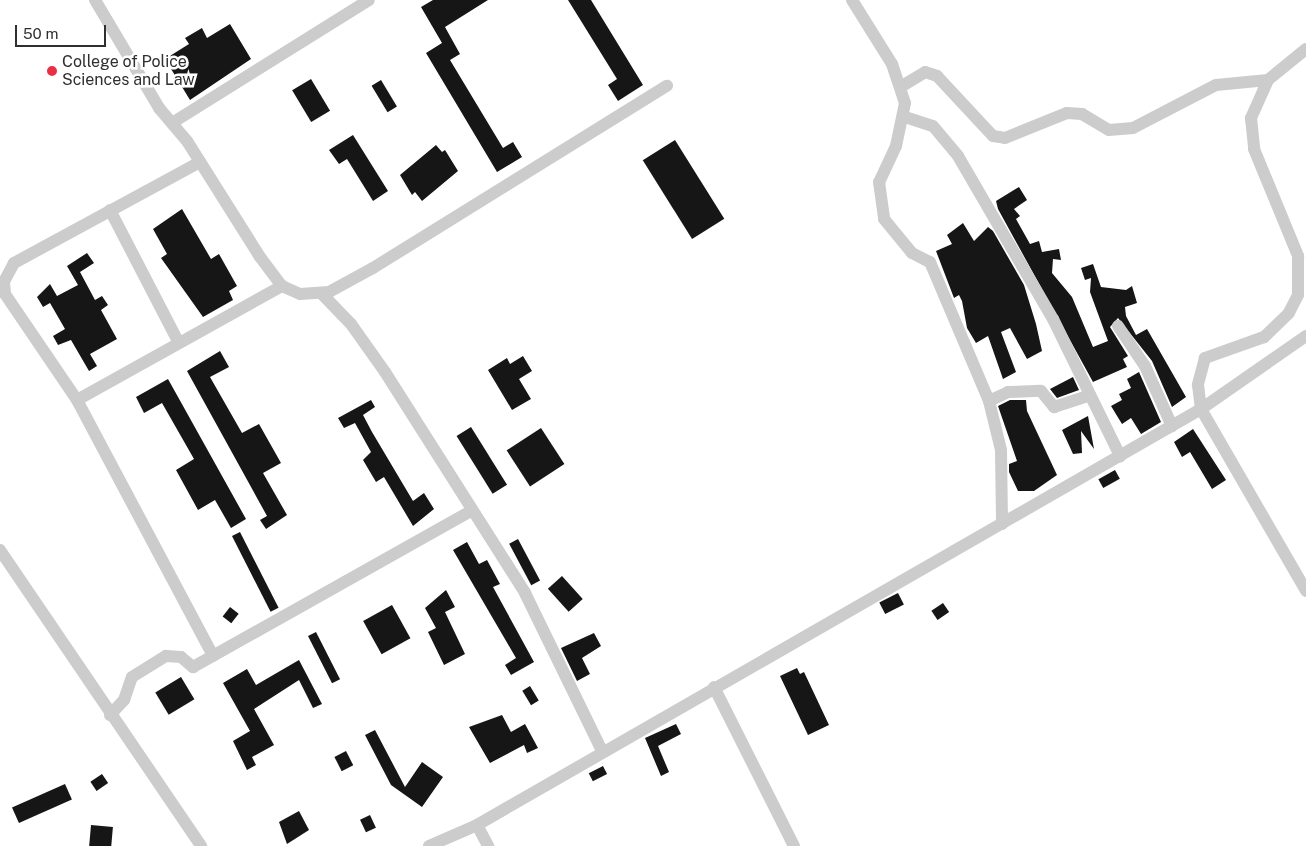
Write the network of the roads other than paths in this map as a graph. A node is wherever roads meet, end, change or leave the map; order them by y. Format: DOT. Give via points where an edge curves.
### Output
graph roads {
  1 [pos="95,0"];
  2 [pos="369,0"];
  3 [pos="852,0"];
  4 [pos="1306,49"];
  5 [pos="1268,80"];
  6 [pos="667,86"];
  7 [pos="902,86"];
  8 [pos="905,117"];
  9 [pos="172,123"];
  10 [pos="200,162"];
  11 [pos="110,210"];
  12 [pos="282,286"];
  13 [pos="322,294"];
  14 [pos="1118,326"];
  15 [pos="1306,336"];
  16 [pos="178,341"];
  17 [pos="1090,395"];
  18 [pos="77,400"];
  19 [pos="989,401"];
  20 [pos="1201,409"];
  21 [pos="1172,426"];
  22 [pos="1120,456"];
  23 [pos="469,512"];
  24 [pos="1002,524"];
  25 [pos="0,550"];
  26 [pos="0,568"];
  27 [pos="13,570"];
  28 [pos="1306,591"];
  29 [pos="213,656"];
  30 [pos="714,687"];
  31 [pos="110,714"];
  32 [pos="602,751"];
  33 [pos="477,825"];
  34 [pos="201,846"];
  35 [pos="429,846"];
  36 [pos="488,846"];
  37 [pos="794,846"];
  1 -- 9 [label="street"];
  2 -- 9 [label="street"];
  3 -- 7 [label="street"];
  4 -- 5 [label="street"];
  5 -- 7 [label="street" via="1216,86 1133,128 1109,130 1082,114 1067,113 1005,138 993,136 937,76 920,74"];
  5 -- 20 [label="street" via="1251,118 1252,140 1298,256 1298,295 1288,313 1264,337 1205,358 1198,374"];
  6 -- 13 [label="street" via="373,268"];
  7 -- 8 [label="street"];
  8 -- 17 [label="street" via="933,126 958,156 1053,319"];
  8 -- 19 [label="street" via="879,182 884,219 912,254 930,262"];
  9 -- 10 [label="street"];
  10 -- 11 [label="street"];
  10 -- 12 [label="street"];
  11 -- 16 [label="street"];
  11 -- 18 [label="street" via="14,263 4,282 5,294"];
  12 -- 13 [label="street" via="300,294"];
  12 -- 16 [label="street"];
  13 -- 23 [label="street" via="351,324 385,372"];
  14 -- 21 [label="street" via="1145,366"];
  15 -- 20 [label="street"];
  16 -- 18 [label="street"];
  17 -- 19 [label="street" via="1054,407 1041,391 1008,392"];
  17 -- 22 [label="street"];
  18 -- 29 [label="street"];
  19 -- 24 [label="street" via="1002,450"];
  20 -- 21 [label="street"];
  20 -- 28 [label="street"];
  21 -- 22 [label="street"];
  22 -- 24 [label="street"];
  23 -- 29 [label="street"];
  23 -- 32 [label="street" via="524,593"];
  24 -- 30 [label="street"];
  25 -- 27 [label="street"];
  26 -- 27 [label="street"];
  27 -- 31 [label="street"];
  29 -- 31 [label="street" via="193,667 181,657 166,656 132,677 124,700"];
  30 -- 32 [label="street"];
  30 -- 37 [label="street"];
  31 -- 34 [label="street"];
  32 -- 33 [label="street"];
  33 -- 35 [label="street"];
  33 -- 36 [label="street"];
}
